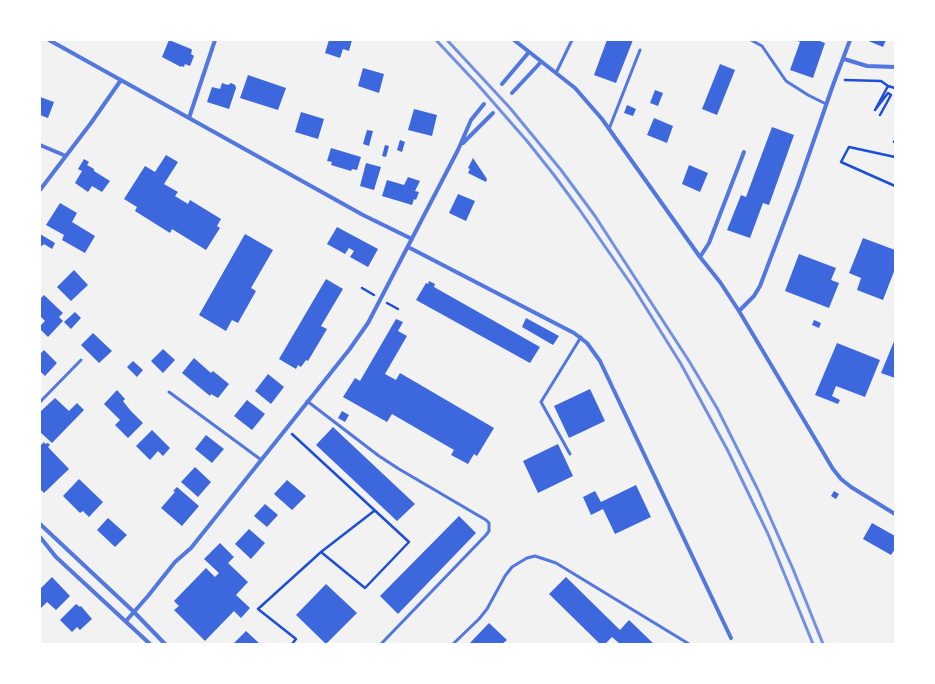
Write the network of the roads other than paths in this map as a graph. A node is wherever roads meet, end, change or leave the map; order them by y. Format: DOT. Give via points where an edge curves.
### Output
graph roads {
  1 [pos="49,40"];
  2 [pos="215,40"];
  3 [pos="514,40"];
  4 [pos="572,40"];
  5 [pos="751,40"];
  6 [pos="850,40"];
  7 [pos="640,50"];
  8 [pos="529,52"];
  9 [pos="844,59"];
  10 [pos="541,62"];
  11 [pos="895,67"];
  12 [pos="556,73"];
  13 [pos="121,80"];
  14 [pos="502,84"];
  15 [pos="512,93"];
  16 [pos="484,104"];
  17 [pos="826,104"];
  18 [pos="493,113"];
  19 [pos="189,118"];
  20 [pos="609,130"];
  21 [pos="40,145"];
  22 [pos="458,150"];
  23 [pos="744,152"];
  24 [pos="66,156"];
  25 [pos="40,190"];
  26 [pos="412,239"];
  27 [pos="408,246"];
  28 [pos="700,257"];
  29 [pos="739,311"];
  30 [pos="581,337"];
  31 [pos="81,360"];
  32 [pos="169,392"];
  33 [pos="307,401"];
  34 [pos="40,402"];
  35 [pos="570,454"];
  36 [pos="260,459"];
  37 [pos="895,514"];
  38 [pos="40,524"];
  39 [pos="40,537"];
  40 [pos="134,612"];
  41 [pos="126,621"];
  42 [pos="731,638"];
  43 [pos="150,644"];
  44 [pos="165,644"];
  45 [pos="381,644"];
  46 [pos="453,644"];
  47 [pos="689,644"];
  1 -- 13 [label="street"];
  2 -- 19 [label="street"];
  3 -- 8 [label="street"];
  4 -- 12 [label="lane"];
  5 -- 17 [label="lane" via="762,46 786,81"];
  6 -- 9 [label="street"];
  7 -- 20 [label="lane"];
  8 -- 10 [label="street"];
  8 -- 14 [label="street"];
  9 -- 11 [label="street" via="867,66"];
  9 -- 17 [label="street"];
  10 -- 12 [label="street"];
  10 -- 15 [label="street"];
  12 -- 20 [label="street" via="582,95"];
  13 -- 19 [label="street"];
  13 -- 24 [label="street"];
  16 -- 22 [label="street" via="471,120"];
  17 -- 29 [label="street" via="760,286"];
  18 -- 22 [label="street"];
  19 -- 26 [label="street" via="363,215"];
  20 -- 28 [label="street"];
  21 -- 24 [label="street"];
  22 -- 26 [label="street"];
  23 -- 28 [label="street" via="709,243"];
  24 -- 25 [label="street"];
  26 -- 27 [label="street"];
  27 -- 30 [label="street"];
  27 -- 33 [label="street" via="368,324"];
  28 -- 29 [label="street"];
  29 -- 37 [label="street" via="833,469 851,487"];
  30 -- 35 [label="lane" via="541,402"];
  30 -- 42 [label="street" via="600,361"];
  31 -- 34 [label="lane"];
  32 -- 36 [label="lane"];
  33 -- 36 [label="street"];
  33 -- 45 [label="lane" via="378,456 489,524 486,535"];
  36 -- 40 [label="street" via="191,548 175,562"];
  38 -- 40 [label="street"];
  39 -- 41 [label="street" via="56,557"];
  40 -- 41 [label="street"];
  40 -- 44 [label="street"];
  41 -- 43 [label="street"];
  46 -- 47 [label="lane" via="487,609 512,567 534,556 556,563"];
}
